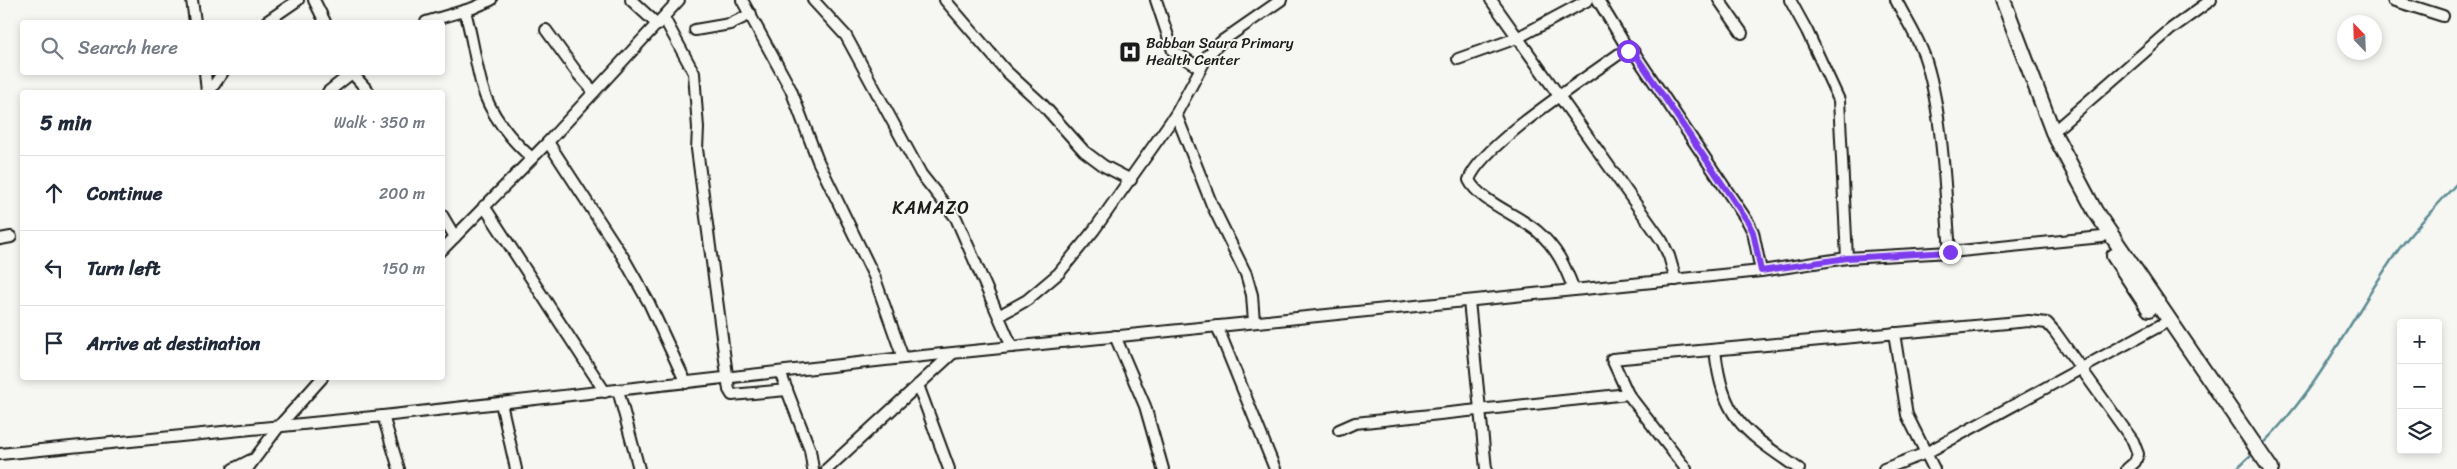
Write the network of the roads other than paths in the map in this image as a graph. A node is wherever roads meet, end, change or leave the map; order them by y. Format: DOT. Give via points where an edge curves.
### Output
graph roads {
  1 [pos="192,0"];
  2 [pos="298,0"];
  3 [pos="314,0"];
  4 [pos="491,0"];
  5 [pos="632,0"];
  6 [pos="679,0"];
  7 [pos="742,0"];
  8 [pos="813,0"];
  9 [pos="945,0"];
  10 [pos="1156,0"];
  11 [pos="1281,0"];
  12 [pos="1491,0"];
  13 [pos="1588,0"];
  14 [pos="1598,0"];
  15 [pos="1719,0"];
  16 [pos="1790,0"];
  17 [pos="1896,0"];
  18 [pos="1994,0"];
  19 [pos="2003,0"];
  20 [pos="2211,0"];
  21 [pos="2393,0"];
  22 [pos="464,11"];
  23 [pos="751,14"];
  24 [pos="2443,16"];
  25 [pos="195,20"];
  26 [pos="269,20"];
  27 [pos="324,20"];
  28 [pos="433,20"];
  29 [pos="661,22"];
  30 [pos="546,30"];
  31 [pos="695,30"];
  32 [pos="1742,33"];
  33 [pos="1517,38"];
  34 [pos="1628,51"];
  35 [pos="1458,59"];
  36 [pos="1200,68"];
  37 [pos="205,75"];
  38 [pos="221,75"];
  39 [pos="349,75"];
  40 [pos="354,75"];
  41 [pos="208,90"];
  42 [pos="210,90"];
  43 [pos="331,90"];
  44 [pos="367,90"];
  45 [pos="594,92"];
  46 [pos="1560,96"];
  47 [pos="1176,114"];
  48 [pos="2053,132"];
  49 [pos="548,142"];
  50 [pos="532,158"];
  51 [pos="1131,180"];
  52 [pos="484,206"];
  53 [pos="445,219"];
  54 [pos="455,237"];
  55 [pos="2102,237"];
  56 [pos="445,247"];
  57 [pos="1950,252"];
  58 [pos="1847,258"];
  59 [pos="1761,271"];
  60 [pos="1676,280"];
  61 [pos="1574,290"];
  62 [pos="1470,301"];
  63 [pos="1000,315"];
  64 [pos="1254,322"];
  65 [pos="1217,326"];
  66 [pos="2160,326"];
  67 [pos="1894,333"];
  68 [pos="1115,336"];
  69 [pos="1012,347"];
  70 [pos="1714,350"];
  71 [pos="953,353"];
  72 [pos="903,358"];
  73 [pos="2082,370"];
  74 [pos="780,372"];
  75 [pos="728,379"];
  76 [pos="317,380"];
  77 [pos="686,383"];
  78 [pos="918,385"];
  79 [pos="618,390"];
  80 [pos="787,390"];
  81 [pos="605,392"];
  82 [pos="1628,394"];
  83 [pos="501,403"];
  84 [pos="1481,409"];
  85 [pos="383,416"];
  86 [pos="280,424"];
  87 [pos="1339,430"];
  88 [pos="0,454"];
  89 [pos="1926,454"];
  90 [pos="249,465"];
  91 [pos="233,469"];
  92 [pos="399,469"];
  93 [pos="516,469"];
  94 [pos="639,469"];
  95 [pos="813,469"];
  96 [pos="827,469"];
  97 [pos="949,469"];
  98 [pos="1163,469"];
  99 [pos="1275,469"];
  100 [pos="1486,469"];
  101 [pos="1686,469"];
  102 [pos="1799,469"];
  103 [pos="1884,469"];
  104 [pos="1934,469"];
  105 [pos="2127,469"];
  106 [pos="2260,469"];
  107 [pos="2271,469"];
  1 -- 25 [label="street"];
  2 -- 26 [label="street"];
  3 -- 27 [label="street"];
  4 -- 22 [label="street"];
  5 -- 29 [label="street"];
  6 -- 29 [label="street"];
  7 -- 23 [label="street"];
  8 -- 63 [label="street" via="846,36 921,174 956,218"];
  9 -- 51 [label="street" via="1006,71 1043,105 1084,151"];
  10 -- 36 [label="street" via="1173,51"];
  11 -- 36 [label="street" via="1222,41"];
  12 -- 33 [label="street"];
  13 -- 33 [label="street"];
  14 -- 34 [label="street"];
  15 -- 32 [label="street"];
  16 -- 58 [label="street" via="1839,100"];
  17 -- 57 [label="street" via="1929,72 1938,120"];
  18 -- 55 [label="main road" via="2045,134"];
  19 -- 48 [label="main road"];
  20 -- 48 [label="street" via="2171,29"];
  21 -- 24 [label="street"];
  22 -- 28 [label="street"];
  22 -- 50 [label="street" via="482,87 513,141"];
  23 -- 31 [label="street" via="730,24"];
  23 -- 72 [label="street" via="791,90 818,162 874,276"];
  29 -- 45 [label="street"];
  29 -- 75 [label="street" via="694,74 697,149"];
  30 -- 45 [label="street"];
  33 -- 35 [label="street"];
  33 -- 46 [label="street"];
  34 -- 46 [label="street"];
  34 -- 59 [label="street" via="1633,51 1655,82 1748,222"];
  36 -- 47 [label="street"];
  37 -- 41 [label="street"];
  38 -- 42 [label="street"];
  39 -- 43 [label="street"];
  40 -- 44 [label="street"];
  45 -- 49 [label="street"];
  46 -- 60 [label="street" via="1662,242 1670,256"];
  46 -- 61 [label="street" via="1484,156 1469,180 1476,190 1536,230 1552,246 1562,259"];
  47 -- 51 [label="street"];
  47 -- 64 [label="street" via="1212,206 1246,274"];
  48 -- 107 [label="main road" via="2100,219"];
  49 -- 50 [label="street"];
  49 -- 77 [label="street" via="623,257 649,303"];
  50 -- 52 [label="street"];
  51 -- 63 [label="street" via="1059,273 1027,300"];
  52 -- 54 [label="street"];
  52 -- 81 [label="street"];
  53 -- 54 [label="street"];
  54 -- 56 [label="street"];
  55 -- 57 [label="street"];
  55 -- 66 [label="main road"];
  57 -- 58 [label="street"];
  58 -- 59 [label="street"];
  59 -- 60 [label="street"];
  60 -- 61 [label="street"];
  61 -- 62 [label="street"];
  62 -- 64 [label="street"];
  62 -- 84 [label="street"];
  63 -- 69 [label="street"];
  64 -- 65 [label="street"];
  65 -- 68 [label="street"];
  65 -- 99 [label="street"];
  66 -- 73 [label="street"];
  66 -- 106 [label="main road"];
  67 -- 70 [label="street"];
  67 -- 73 [label="street" via="2039,321 2047,323 2055,332"];
  67 -- 89 [label="street" via="1907,414"];
  68 -- 69 [label="street"];
  68 -- 98 [label="street" via="1145,406"];
  69 -- 71 [label="street"];
  70 -- 82 [label="street" via="1612,360"];
  70 -- 102 [label="street" via="1726,403 1735,418 1757,440"];
  71 -- 72 [label="street"];
  71 -- 78 [label="street"];
  72 -- 74 [label="street"];
  73 -- 89 [label="street"];
  73 -- 105 [label="street" via="2136,447 2135,462"];
  74 -- 75 [label="street"];
  74 -- 80 [label="street"];
  75 -- 77 [label="street"];
  75 -- 80 [label="street" via="732,395"];
  76 -- 86 [label="street"];
  77 -- 79 [label="street"];
  78 -- 96 [label="street"];
  78 -- 97 [label="street"];
  79 -- 81 [label="street"];
  79 -- 94 [label="street"];
  80 -- 95 [label="street" via="810,450"];
  81 -- 83 [label="street"];
  82 -- 84 [label="street"];
  82 -- 101 [label="street"];
  83 -- 85 [label="street"];
  83 -- 93 [label="street"];
  84 -- 87 [label="street" via="1356,423"];
  84 -- 100 [label="street"];
  85 -- 86 [label="street"];
  85 -- 92 [label="street"];
  86 -- 88 [label="street"];
  86 -- 90 [label="street"];
  89 -- 103 [label="street"];
  89 -- 104 [label="street"];
  90 -- 91 [label="street"];
}
